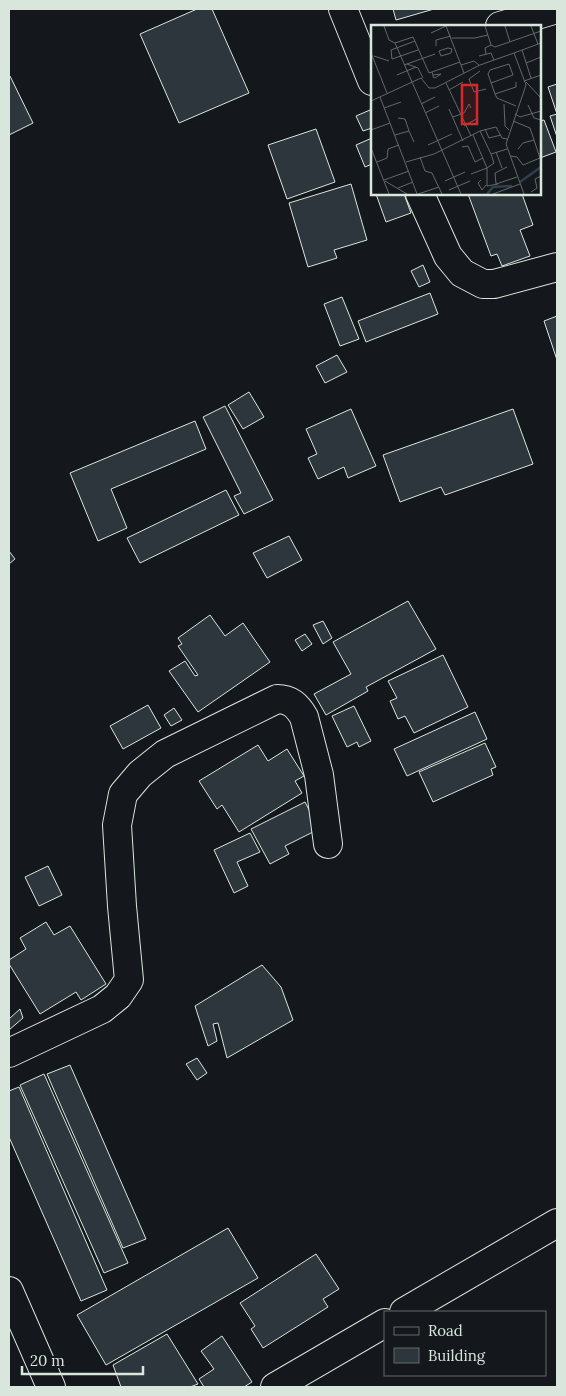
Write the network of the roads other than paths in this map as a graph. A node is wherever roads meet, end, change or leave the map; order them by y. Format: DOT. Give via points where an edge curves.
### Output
graph roads {
  1 [pos="343,9"];
  2 [pos="557,9"];
  3 [pos="503,25"];
  4 [pos="370,70"];
  5 [pos="420,195"];
  6 [pos="557,267"];
  7 [pos="328,844"];
  8 [pos="9,1053"];
  9 [pos="557,1223"];
  10 [pos="9,1291"];
  11 [pos="406,1311"];
  12 [pos="384,1324"];
  13 [pos="51,1387"];
  14 [pos="275,1387"];
  1 -- 4 [label="street"];
  2 -- 3 [label="street"];
  5 -- 6 [label="street" via="448,256 462,273 482,284 494,284"];
  7 -- 8 [label="street" via="318,775 304,717 292,702 276,700 165,754 140,774 123,794 117,825 129,980 118,996 102,1009"];
  9 -- 11 [label="street"];
  10 -- 13 [label="street"];
  12 -- 14 [label="street"];
}
